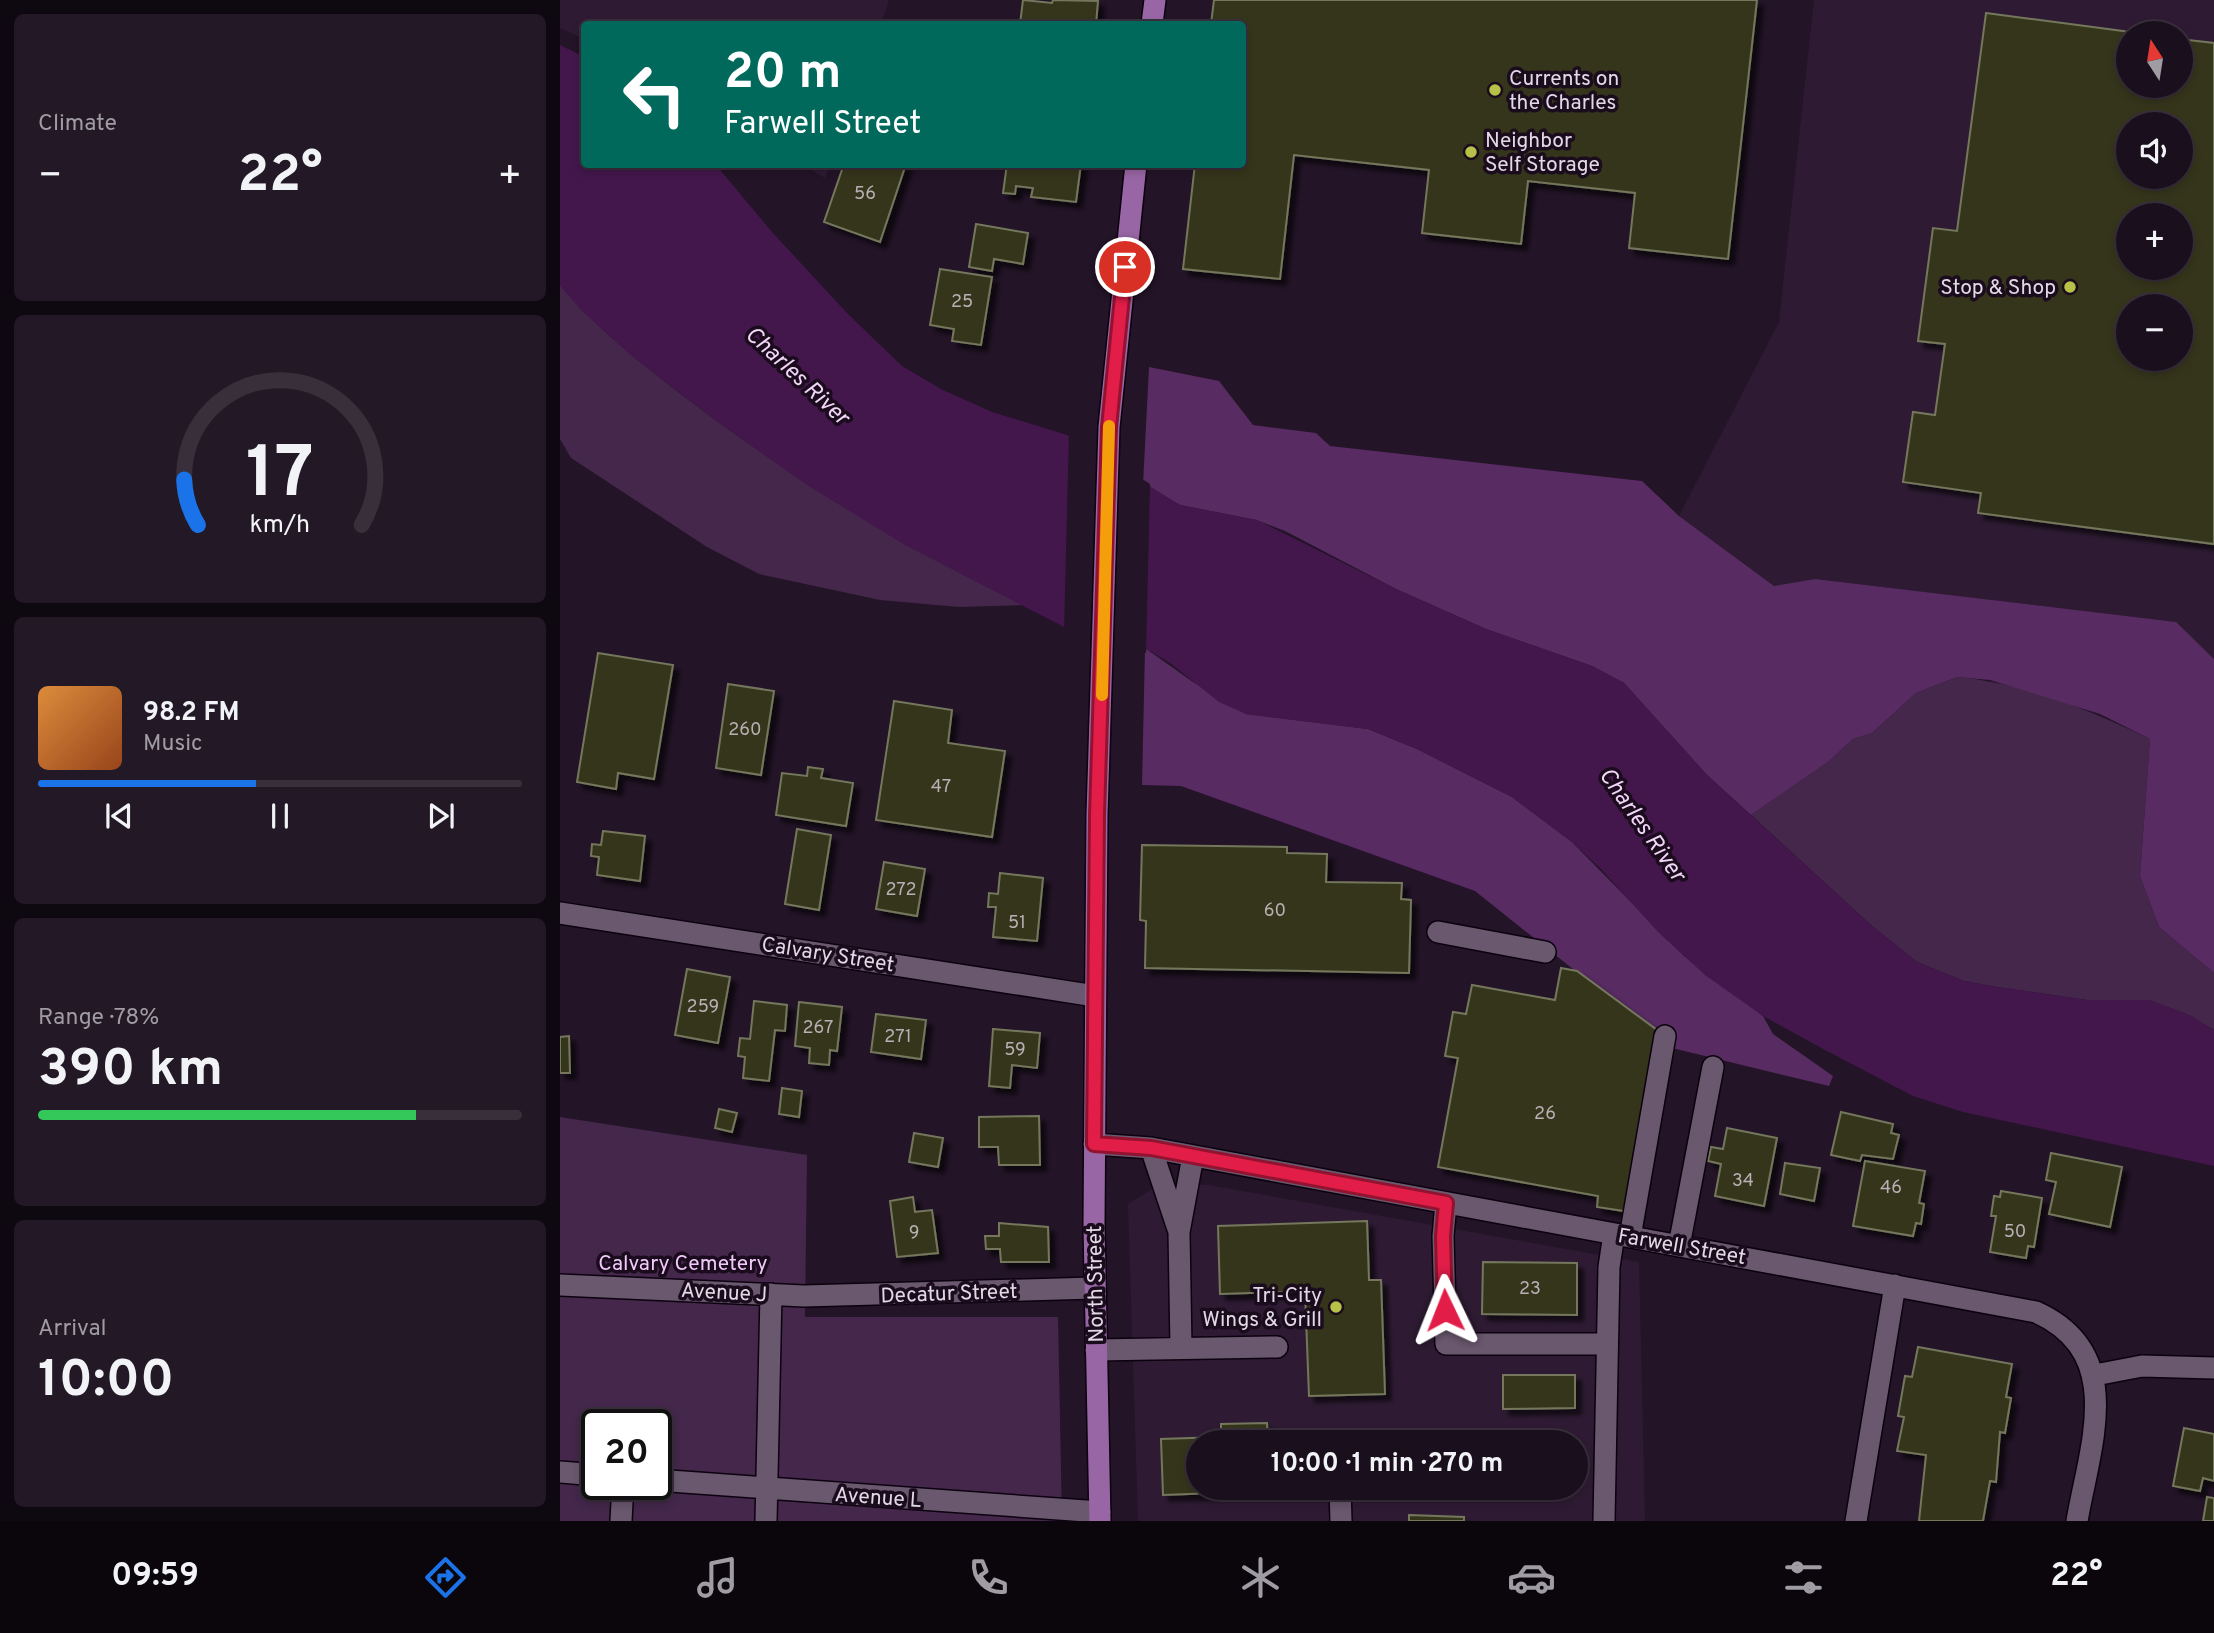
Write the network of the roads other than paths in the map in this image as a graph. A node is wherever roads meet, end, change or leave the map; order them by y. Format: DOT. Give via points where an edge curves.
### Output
graph roads {
  1 [pos="1155,0"];
  2 [pos="1152,21"];
  3 [pos="1136,168"];
  4 [pos="560,913"];
  5 [pos="1437,932"];
  6 [pos="1545,952"];
  7 [pos="1095,996"];
  8 [pos="1665,1036"];
  9 [pos="1713,1067"];
  10 [pos="1094,1144"];
  11 [pos="1151,1148"];
  12 [pos="1193,1156"];
  13 [pos="1446,1203"];
  14 [pos="1179,1232"];
  15 [pos="1622,1235"];
  16 [pos="1679,1246"];
  17 [pos="560,1285"];
  18 [pos="1895,1285"];
  19 [pos="1094,1288"];
  20 [pos="771,1294"];
  21 [pos="804,1296"];
  22 [pos="1606,1344"];
  23 [pos="1277,1346"];
  24 [pos="1181,1349"];
  25 [pos="1096,1350"];
  26 [pos="2214,1368"];
  27 [pos="2095,1375"];
  28 [pos="560,1472"];
  29 [pos="581,1474"];
  30 [pos="672,1481"];
  31 [pos="767,1489"];
  32 [pos="622,1500"];
  33 [pos="1340,1500"];
  34 [pos="1100,1517"];
  35 [pos="621,1521"];
  36 [pos="766,1521"];
  37 [pos="1341,1521"];
  38 [pos="1604,1521"];
  39 [pos="1856,1521"];
  40 [pos="2077,1521"];
  1 -- 2 [label="main road"];
  3 -- 7 [label="main road" via="1109,427"];
  4 -- 7 [label="street, Calvary Street"];
  5 -- 6 [label="street"];
  7 -- 10 [label="main road, North Street"];
  8 -- 15 [label="street"];
  9 -- 16 [label="street"];
  10 -- 11 [label="street, Farwell Street"];
  10 -- 19 [label="main road, North Street"];
  11 -- 12 [label="street, Farwell Street"];
  11 -- 14 [label="street"];
  12 -- 13 [label="street, Farwell Street"];
  12 -- 14 [label="street"];
  13 -- 15 [label="street, Farwell Street"];
  13 -- 22 [label="street" via="1446,1344"];
  14 -- 24 [label="street"];
  15 -- 16 [label="street, Farwell Street"];
  15 -- 22 [label="street" via="1609,1267"];
  16 -- 18 [label="street, Farwell Street"];
  17 -- 20 [label="street, Avenue J"];
  18 -- 27 [label="street, Farwell Street" via="2048,1318 2075,1338"];
  18 -- 39 [label="street"];
  19 -- 21 [label="street, Decatur Street"];
  19 -- 25 [label="main road, North Street"];
  20 -- 21 [label="street, Avenue J"];
  20 -- 31 [label="street"];
  22 -- 38 [label="street"];
  23 -- 24 [label="street"];
  24 -- 25 [label="street"];
  25 -- 34 [label="main road, North Street"];
  26 -- 27 [label="street" via="2142,1366"];
  27 -- 40 [label="street, Farwell Street" via="2095,1415"];
  28 -- 29 [label="street"];
  30 -- 31 [label="street, Avenue L"];
  31 -- 34 [label="street, Avenue L"];
  31 -- 36 [label="street"];
  32 -- 35 [label="street"];
  33 -- 37 [label="street"];
}
